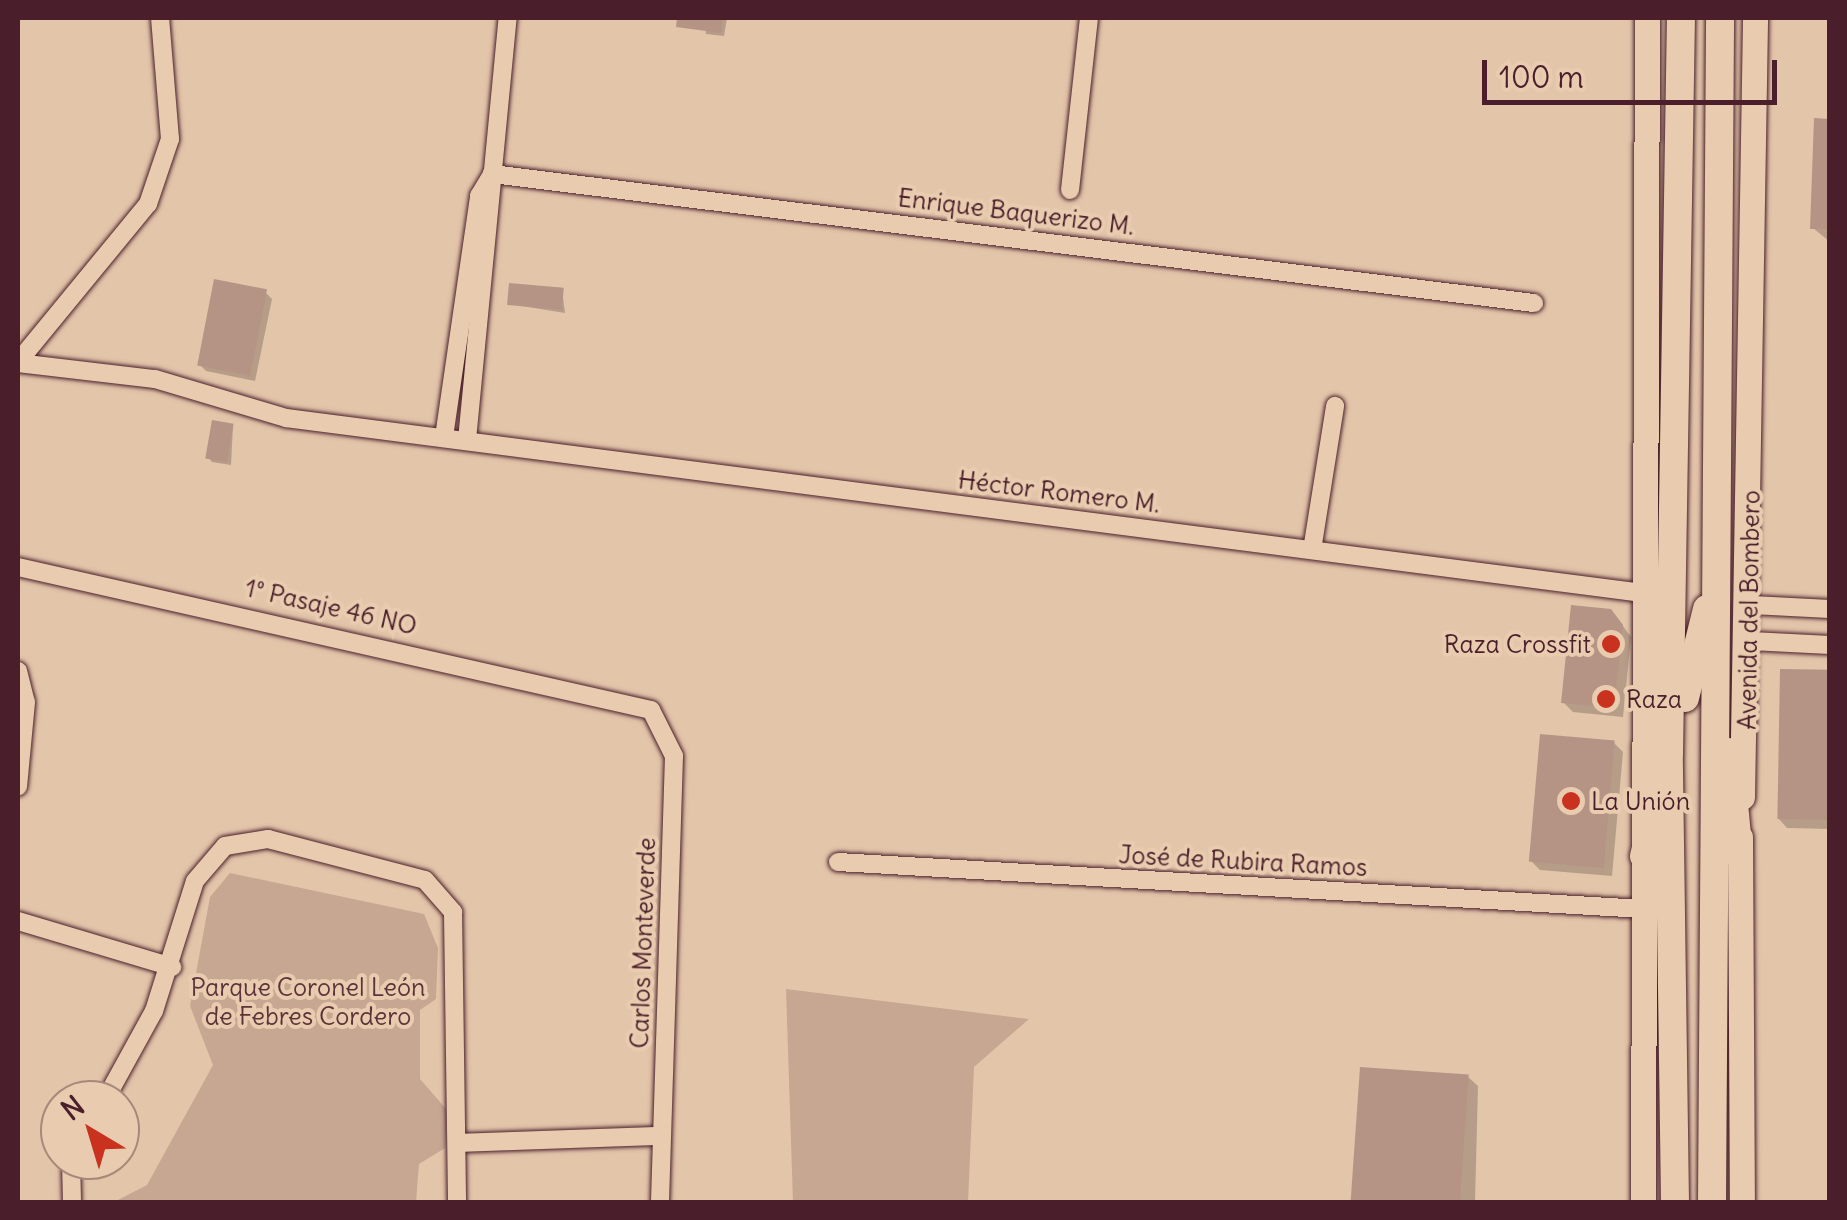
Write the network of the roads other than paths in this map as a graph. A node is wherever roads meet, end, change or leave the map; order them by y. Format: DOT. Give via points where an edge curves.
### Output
graph roads {
  1 [pos="160,18"];
  2 [pos="508,18"];
  3 [pos="1090,18"];
  4 [pos="1647,18"];
  5 [pos="1681,18"];
  6 [pos="1720,18"];
  7 [pos="1755,18"];
  8 [pos="492,174"];
  9 [pos="1070,190"];
  10 [pos="1534,303"];
  11 [pos="18,362"];
  12 [pos="1335,406"];
  13 [pos="444,437"];
  14 [pos="467,440"];
  15 [pos="1312,550"];
  16 [pos="18,566"];
  17 [pos="1644,594"];
  18 [pos="1714,594"];
  19 [pos="1752,605"];
  20 [pos="1830,609"];
  21 [pos="1751,641"];
  22 [pos="1830,645"];
  23 [pos="18,671"];
  24 [pos="634,701"];
  25 [pos="1669,754"];
  26 [pos="18,787"];
  27 [pos="1644,856"];
  28 [pos="1739,856"];
  29 [pos="838,862"];
  30 [pos="1644,910"];
  31 [pos="18,921"];
  32 [pos="172,967"];
  33 [pos="114,1080"];
  34 [pos="661,1136"];
  35 [pos="458,1143"];
  36 [pos="456,1202"];
  37 [pos="660,1202"];
  38 [pos="1644,1202"];
  39 [pos="1675,1202"];
  40 [pos="1686,1202"];
  41 [pos="1712,1202"];
  42 [pos="1742,1202"];
  1 -- 11 [label="street" via="170,139 148,204"];
  2 -- 8 [label="street"];
  3 -- 9 [label="street"];
  4 -- 17 [label="main road"];
  5 -- 25 [label="main road"];
  6 -- 18 [label="main road, Avenida del Bombero"];
  7 -- 19 [label="main road, Avenida del Bombero"];
  8 -- 10 [label="street, Enrique Baquerizo M."];
  8 -- 13 [label="street" via="479,196"];
  8 -- 14 [label="street" via="498,196"];
  11 -- 13 [label="street" via="154,379 286,418"];
  12 -- 15 [label="street"];
  13 -- 14 [label="street, Héctor Romero M."];
  14 -- 15 [label="street, Héctor Romero M."];
  15 -- 17 [label="street, Héctor Romero M."];
  16 -- 24 [label="street, 1° Pasaje 46 NO"];
  17 -- 27 [label="main road"];
  18 -- 28 [label="main road"];
  18 -- 40 [label="main road" via="1685,694"];
  18 -- 41 [label="main road, Avenida del Bombero"];
  19 -- 20 [label="street"];
  19 -- 21 [label="main road, Avenida del Bombero"];
  21 -- 22 [label="street"];
  21 -- 28 [label="main road, Avenida del Bombero"];
  23 -- 26 [label="street" via="26,702"];
  24 -- 34 [label="street, Carlos Monteverde" via="651,710 674,756"];
  25 -- 27 [label="main road"];
  25 -- 39 [label="main road"];
  27 -- 30 [label="main road"];
  28 -- 42 [label="main road, Avenida del Bombero"];
  29 -- 30 [label="street, José de Rubira Ramos"];
  30 -- 38 [label="main road"];
  31 -- 32 [label="street"];
  32 -- 33 [label="street"];
  32 -- 35 [label="street" via="195,882 208,859 241,840 425,880 452,912"];
  34 -- 35 [label="street"];
  34 -- 37 [label="street, Carlos Monteverde"];
  35 -- 36 [label="street"];
}
